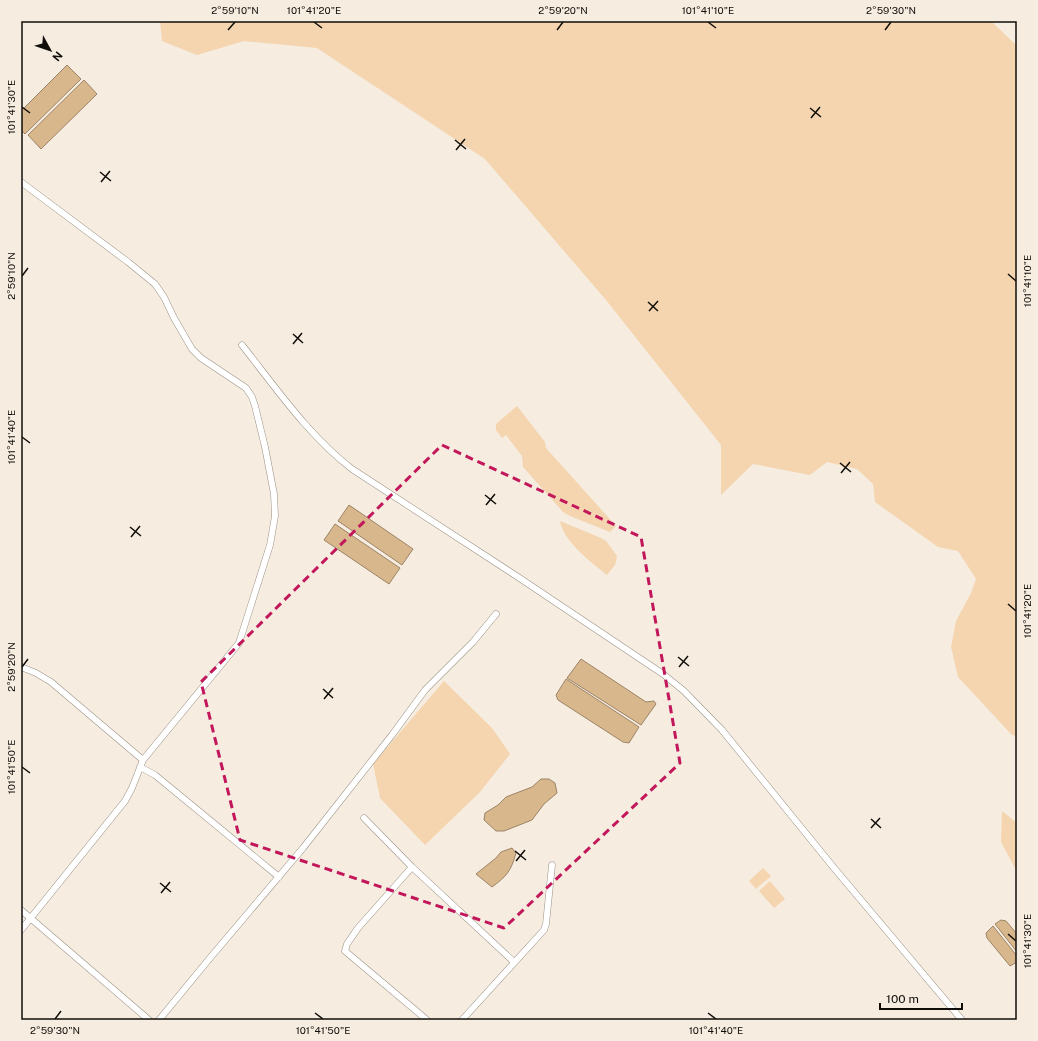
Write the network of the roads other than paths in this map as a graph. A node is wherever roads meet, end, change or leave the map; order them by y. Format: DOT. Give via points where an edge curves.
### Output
graph roads {
  1 [pos="21,182"];
  2 [pos="242,345"];
  3 [pos="496,614"];
  4 [pos="21,667"];
  5 [pos="143,760"];
  6 [pos="140,767"];
  7 [pos="364,818"];
  8 [pos="552,865"];
  9 [pos="412,867"];
  10 [pos="279,877"];
  11 [pos="21,910"];
  12 [pos="31,918"];
  13 [pos="21,930"];
  14 [pos="514,962"];
  15 [pos="149,1020"];
  16 [pos="159,1020"];
  17 [pos="427,1020"];
  18 [pos="462,1020"];
  19 [pos="962,1020"];
  1 -- 5 [label="street" via="155,284 192,349 201,358 246,388 255,406 270,471 275,516 270,545 239,643"];
  2 -- 19 [label="street" via="307,426 352,469 518,577 663,674 684,691 722,730"];
  3 -- 10 [label="street" via="473,642 426,690"];
  4 -- 5 [label="street" via="51,682"];
  5 -- 6 [label="street"];
  6 -- 10 [label="street" via="155,775"];
  6 -- 12 [label="street" via="125,801"];
  7 -- 9 [label="street"];
  8 -- 14 [label="street" via="546,924"];
  9 -- 14 [label="street"];
  9 -- 17 [label="street" via="358,928 345,951"];
  10 -- 16 [label="street"];
  11 -- 12 [label="street"];
  12 -- 13 [label="street"];
  12 -- 15 [label="street"];
  14 -- 18 [label="street"];
}
